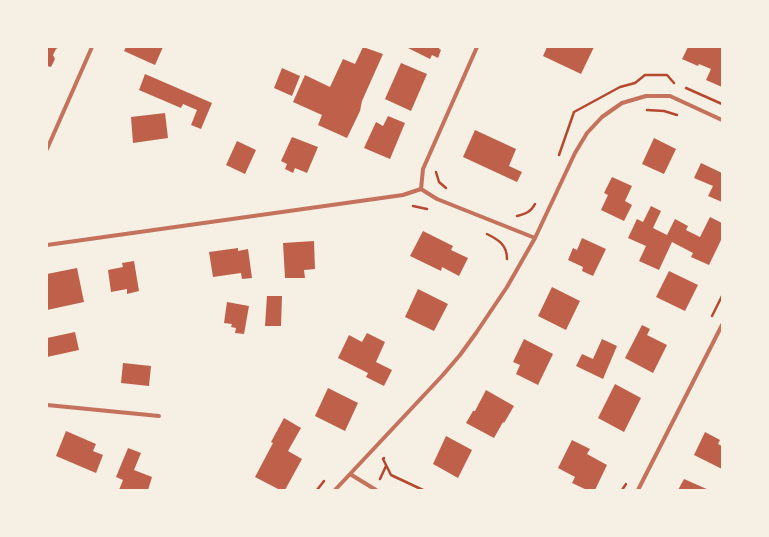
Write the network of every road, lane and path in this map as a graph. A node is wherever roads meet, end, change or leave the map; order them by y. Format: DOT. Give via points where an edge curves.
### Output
graph roads {
  1 [pos="92,47"];
  2 [pos="477,47"];
  3 [pos="722,120"];
  4 [pos="47,149"];
  5 [pos="421,188"];
  6 [pos="408,206"];
  7 [pos="430,210"];
  8 [pos="485,233"];
  9 [pos="535,238"];
  10 [pos="47,245"];
  11 [pos="505,263"];
  12 [pos="722,325"];
  13 [pos="47,405"];
  14 [pos="159,416"];
  15 [pos="350,474"];
  16 [pos="329,476"];
  17 [pos="317,490"];
  18 [pos="335,490"];
  19 [pos="376,490"];
  20 [pos="638,490"];
  1 -- 4 [label="street"];
  2 -- 5 [label="street" via="423,169"];
  3 -- 9 [label="street" via="670,96 646,96 622,103 602,117 587,133"];
  5 -- 9 [label="street" via="437,199"];
  5 -- 10 [label="street" via="403,194"];
  6 -- 7 [label="path"];
  8 -- 11 [label="path" via="499,239 506,248"];
  9 -- 15 [label="street" via="507,286 460,355"];
  12 -- 20 [label="street"];
  13 -- 14 [label="street"];
  15 -- 18 [label="street"];
  15 -- 19 [label="street"];
  16 -- 17 [label="path"];
}
